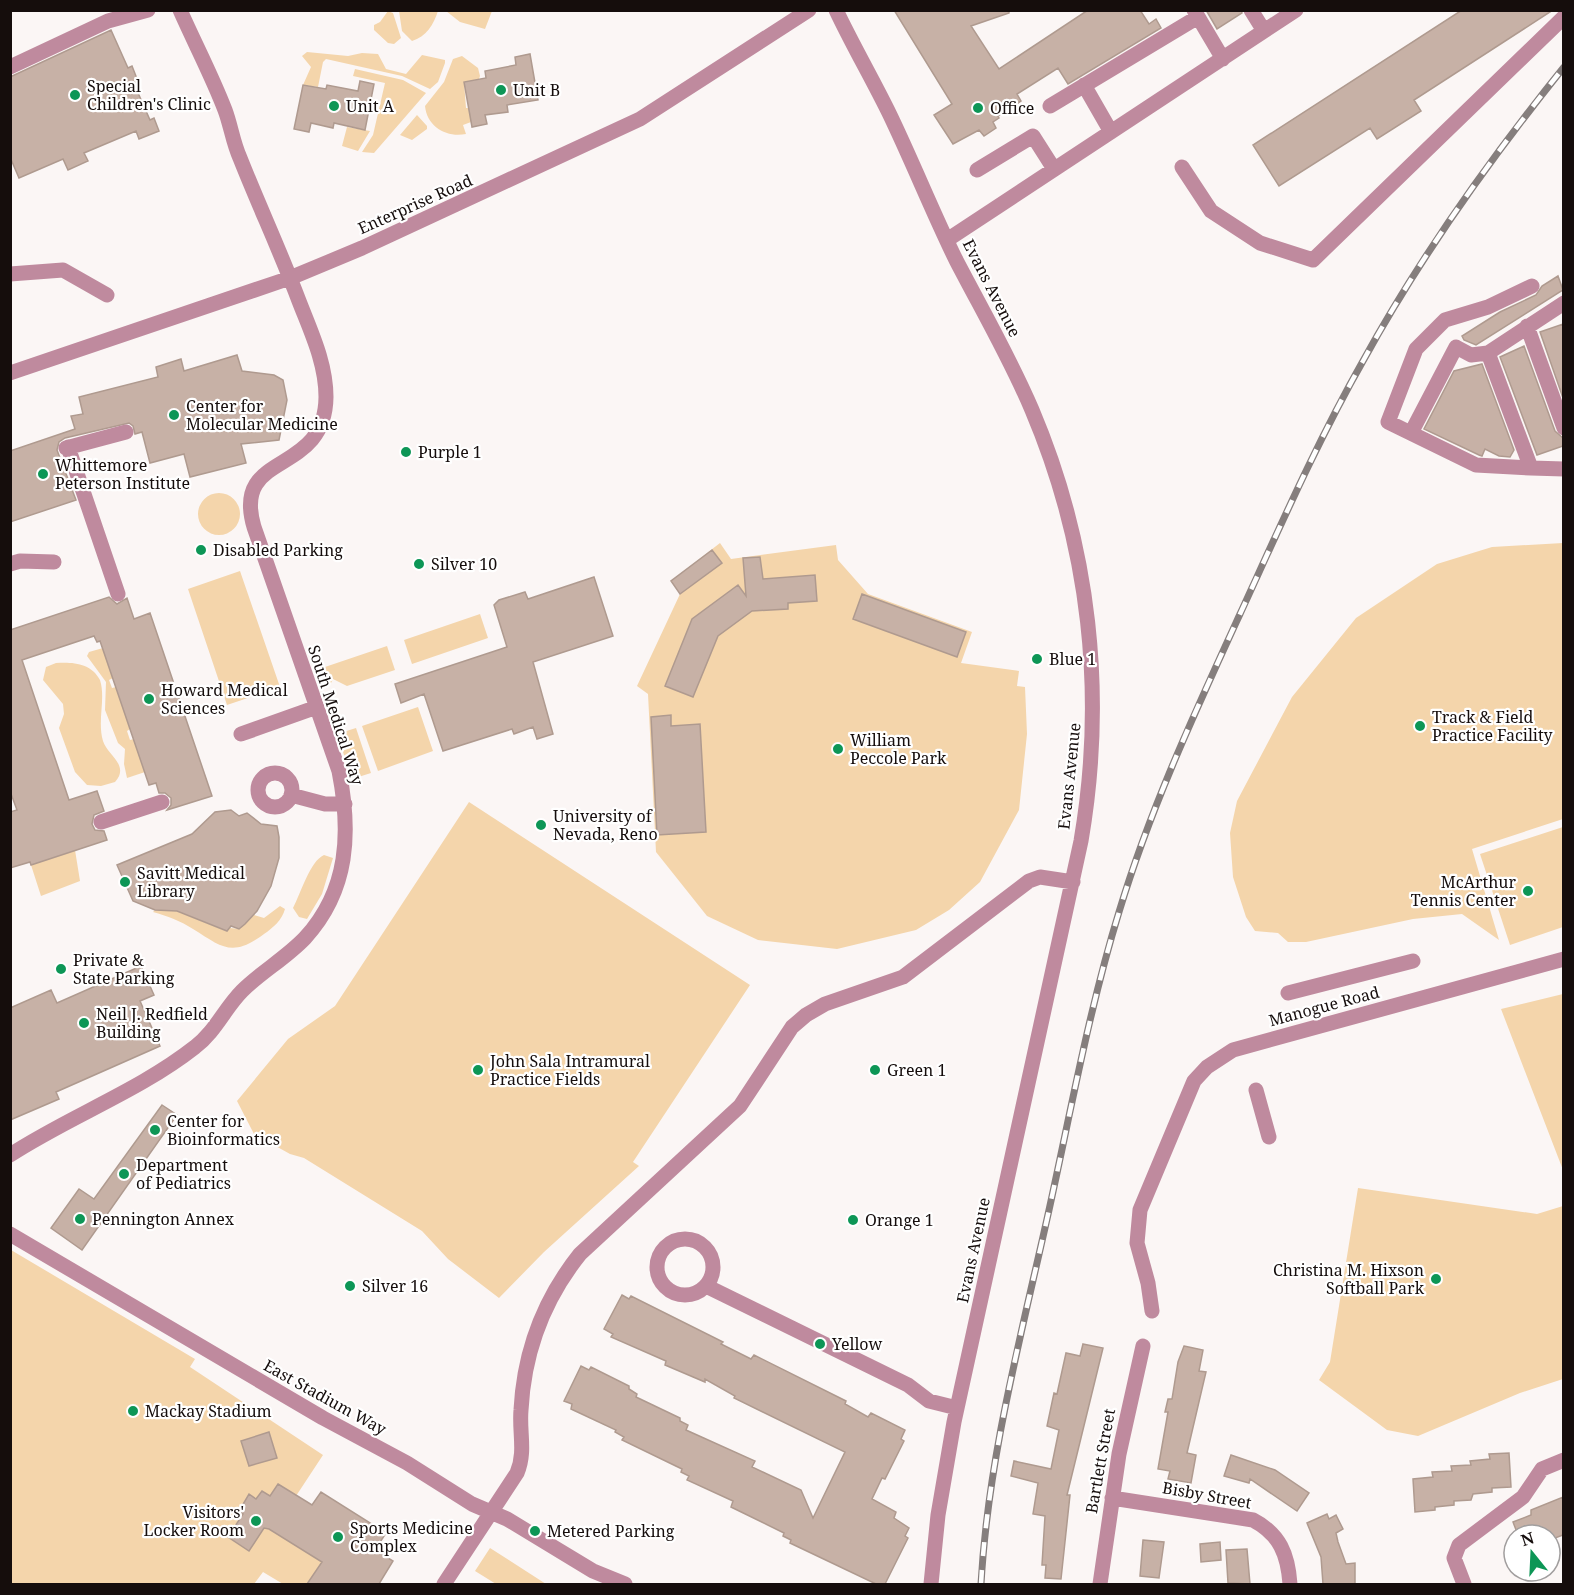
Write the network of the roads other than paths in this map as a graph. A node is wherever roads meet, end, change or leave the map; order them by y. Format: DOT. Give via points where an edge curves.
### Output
graph roads {
  1 [pos="148,10"];
  2 [pos="180,10"];
  3 [pos="808,10"];
  4 [pos="836,10"];
  5 [pos="1251,10"];
  6 [pos="1296,10"];
  7 [pos="1196,14"];
  8 [pos="1563,17"];
  9 [pos="1264,31"];
  10 [pos="1223,58"];
  11 [pos="10,67"];
  12 [pos="1084,85"];
  13 [pos="1050,106"];
  14 [pos="1111,132"];
  15 [pos="1182,167"];
  16 [pos="1054,169"];
  17 [pos="977,170"];
  18 [pos="947,240"];
  19 [pos="10,274"];
  20 [pos="290,278"];
  21 [pos="1532,286"];
  22 [pos="106,295"];
  23 [pos="1563,303"];
  24 [pos="1527,326"];
  25 [pos="1488,353"];
  26 [pos="10,373"];
  27 [pos="1563,428"];
  28 [pos="126,432"];
  29 [pos="1411,433"];
  30 [pos="1531,468"];
  31 [pos="1563,469"];
  32 [pos="54,562"];
  33 [pos="10,564"];
  34 [pos="118,594"];
  35 [pos="317,707"];
  36 [pos="241,734"];
  37 [pos="291,795"];
  38 [pos="162,802"];
  39 [pos="345,804"];
  40 [pos="101,822"];
  41 [pos="1073,882"];
  42 [pos="1563,959"];
  43 [pos="1413,961"];
  44 [pos="1288,993"];
  45 [pos="1256,1090"];
  46 [pos="1269,1137"];
  47 [pos="10,1155"];
  48 [pos="10,1234"];
  49 [pos="706,1286"];
  50 [pos="1152,1311"];
  51 [pos="1143,1346"];
  52 [pos="957,1408"];
  53 [pos="1563,1460"];
  54 [pos="1112,1498"];
  55 [pos="491,1511"];
  56 [pos="444,1584"];
  57 [pos="625,1584"];
  58 [pos="931,1584"];
  59 [pos="1101,1584"];
  60 [pos="1290,1584"];
  61 [pos="1464,1584"];
  1 -- 11 [label="street" via="108,21"];
  2 -- 20 [label="street, South Medical Way" via="225,109 238,155"];
  3 -- 20 [label="street, Enterprise Road" via="610,135"];
  4 -- 18 [label="street, Evans Avenue" via="889,112"];
  5 -- 9 [label="street"];
  6 -- 9 [label="street"];
  7 -- 10 [label="street"];
  7 -- 12 [label="street"];
  8 -- 15 [label="street" via="1313,260 1260,243 1211,211"];
  9 -- 10 [label="street"];
  10 -- 14 [label="street"];
  12 -- 13 [label="street"];
  12 -- 14 [label="street"];
  14 -- 16 [label="street"];
  16 -- 17 [label="street" via="1033,136"];
  16 -- 18 [label="street"];
  18 -- 41 [label="street, Evans Avenue" via="1032,409 1063,497 1079,561 1088,622 1093,711 1090,780"];
  19 -- 22 [label="street" via="63,270"];
  20 -- 26 [label="street, Enterprise Road"];
  20 -- 35 [label="street, South Medical Way" via="320,359 326,399 323,416 308,446 257,480 248,502"];
  21 -- 29 [label="street" via="1488,307 1445,320 1416,349 1388,422"];
  23 -- 24 [label="street"];
  24 -- 25 [label="street"];
  24 -- 27 [label="street"];
  25 -- 29 [label="street" via="1472,355 1456,347"];
  25 -- 30 [label="street"];
  28 -- 34 [label="street" via="67,447"];
  29 -- 30 [label="street" via="1476,465"];
  30 -- 31 [label="street"];
  32 -- 33 [label="street"];
  35 -- 36 [label="street"];
  35 -- 39 [label="street, South Medical Way" via="339,771"];
  37 -- 39 [label="street" via="325,804"];
  38 -- 40 [label="street"];
  39 -- 47 [label="street, South Medical Way" via="347,831 342,869 325,909 305,938 241,992 196,1046"];
  41 -- 52 [label="street, Evans Avenue"];
  41 -- 55 [label="street" via="1040,877 1029,881 903,977 825,1004 806,1015 792,1027 740,1106 580,1254 554,1292 534,1335 522,1394 522,1461"];
  42 -- 50 [label="street, Manogue Road" via="1221,1056 1194,1081 1156,1166 1137,1223 1137,1243"];
  43 -- 44 [label="street"];
  45 -- 46 [label="street"];
  48 -- 55 [label="street, East Stadium Way" via="472,1504"];
  49 -- 52 [label="street" via="908,1385 929,1401"];
  51 -- 54 [label="street, Bartlett Street"];
  52 -- 58 [label="street, Evans Avenue" via="941,1494"];
  53 -- 61 [label="street" via="1542,1469 1523,1497 1459,1545 1454,1558"];
  54 -- 59 [label="street, Bartlett Street"];
  54 -- 60 [label="street, Bisby Street" via="1253,1520 1279,1540 1287,1558"];
  55 -- 56 [label="street"];
  55 -- 57 [label="street, East Stadium Way" via="593,1571"];
}
